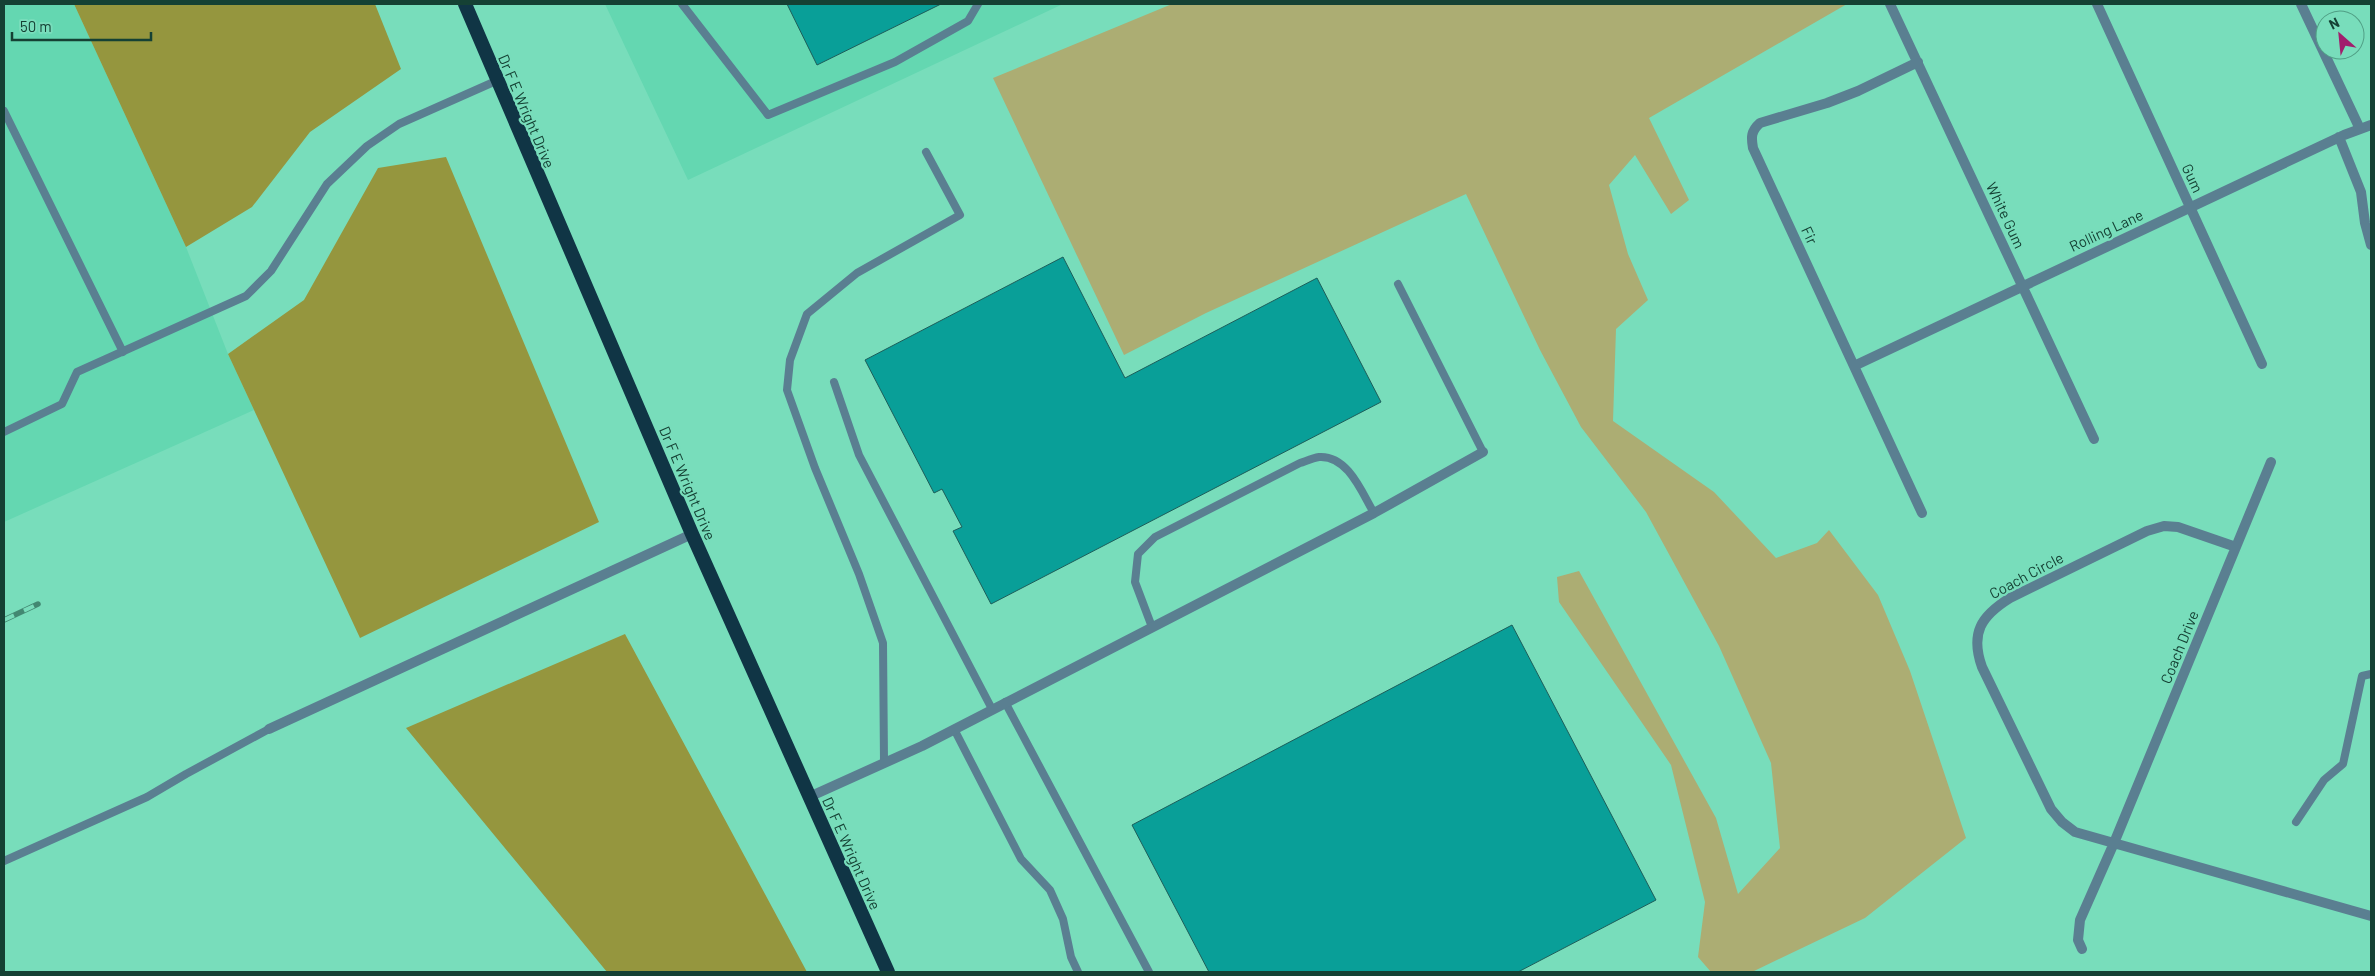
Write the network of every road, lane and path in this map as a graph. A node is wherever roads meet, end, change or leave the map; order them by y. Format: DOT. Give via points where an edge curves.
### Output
graph roads {
  1 [pos="465,4"];
  2 [pos="682,4"];
  3 [pos="978,4"];
  4 [pos="1890,4"];
  5 [pos="2097,4"];
  6 [pos="2301,4"];
  7 [pos="1918,62"];
  8 [pos="496,81"];
  9 [pos="4,111"];
  10 [pos="2371,125"];
  11 [pos="2360,129"];
  12 [pos="2339,137"];
  13 [pos="926,152"];
  14 [pos="2190,207"];
  15 [pos="2371,245"];
  16 [pos="1398,284"];
  17 [pos="2023,286"];
  18 [pos="123,352"];
  19 [pos="2262,364"];
  20 [pos="1854,366"];
  21 [pos="834,382"];
  22 [pos="4,432"];
  23 [pos="2094,439"];
  24 [pos="1483,452"];
  25 [pos="2271,462"];
  26 [pos="1374,513"];
  27 [pos="1922,513"];
  28 [pos="692,534"];
  29 [pos="2236,547"];
  30 [pos="1152,627"];
  31 [pos="2371,674"];
  32 [pos="1005,702"];
  33 [pos="992,709"];
  34 [pos="954,728"];
  35 [pos="269,730"];
  36 [pos="884,762"];
  37 [pos="809,796"];
  38 [pos="2296,822"];
  39 [pos="2114,843"];
  40 [pos="4,861"];
  41 [pos="2371,916"];
  42 [pos="2082,949"];
  43 [pos="888,972"];
  44 [pos="1078,972"];
  45 [pos="1149,972"];
  1 -- 8 [label="highway, Dr F E Wright Drive"];
  2 -- 3 [label="lane" via="768,115 895,62 968,21"];
  4 -- 7 [label="street, White Gum"];
  5 -- 14 [label="street, Gum"];
  6 -- 11 [label="street"];
  7 -- 17 [label="street, White Gum"];
  7 -- 20 [label="street, Fir" via="1827,103 1760,123 1751,137 1753,148"];
  8 -- 18 [label="lane" via="398,124 367,146 327,184 271,271 246,296"];
  8 -- 28 [label="highway, Dr F E Wright Drive"];
  9 -- 18 [label="lane"];
  10 -- 11 [label="street, Rolling Lane"];
  11 -- 12 [label="street, Rolling Lane"];
  12 -- 14 [label="street, Rolling Lane"];
  12 -- 15 [label="street" via="2361,192"];
  13 -- 36 [label="lane" via="960,215 857,273 807,314 790,360 788,380 788,390 812,459 884,643"];
  14 -- 17 [label="street, Rolling Lane"];
  14 -- 19 [label="street, Gum"];
  16 -- 24 [label="lane"];
  17 -- 20 [label="street, Rolling Lane"];
  17 -- 23 [label="street, White Gum"];
  18 -- 22 [label="lane" via="77,372 62,404"];
  20 -- 27 [label="street, Fir"];
  21 -- 33 [label="lane" via="859,454"];
  24 -- 26 [label="street"];
  25 -- 29 [label="street, Coach Drive"];
  26 -- 30 [label="street"];
  26 -- 30 [label="lane" via="1351,473 1335,461 1320,457 1300,463 1155,537 1138,554 1135,582"];
  28 -- 35 [label="street"];
  28 -- 37 [label="highway, Dr F E Wright Drive"];
  29 -- 39 [label="street, Coach Drive"];
  29 -- 39 [label="street, Coach Circle" via="2178,527 2164,526 2010,598 1993,608 1983,620 1976,650 1979,659 2052,809 2075,832"];
  30 -- 32 [label="street"];
  31 -- 38 [label="lane" via="2362,676 2343,764 2324,780"];
  32 -- 33 [label="street"];
  32 -- 45 [label="lane"];
  33 -- 34 [label="street"];
  34 -- 36 [label="street"];
  34 -- 44 [label="lane" via="1021,859 1050,890 1063,919 1071,957"];
  35 -- 40 [label="lane" via="147,797"];
  36 -- 37 [label="street"];
  37 -- 43 [label="highway, Dr F E Wright Drive"];
  39 -- 41 [label="street"];
  39 -- 42 [label="street, Coach Drive" via="2080,920 2078,940"];
}
